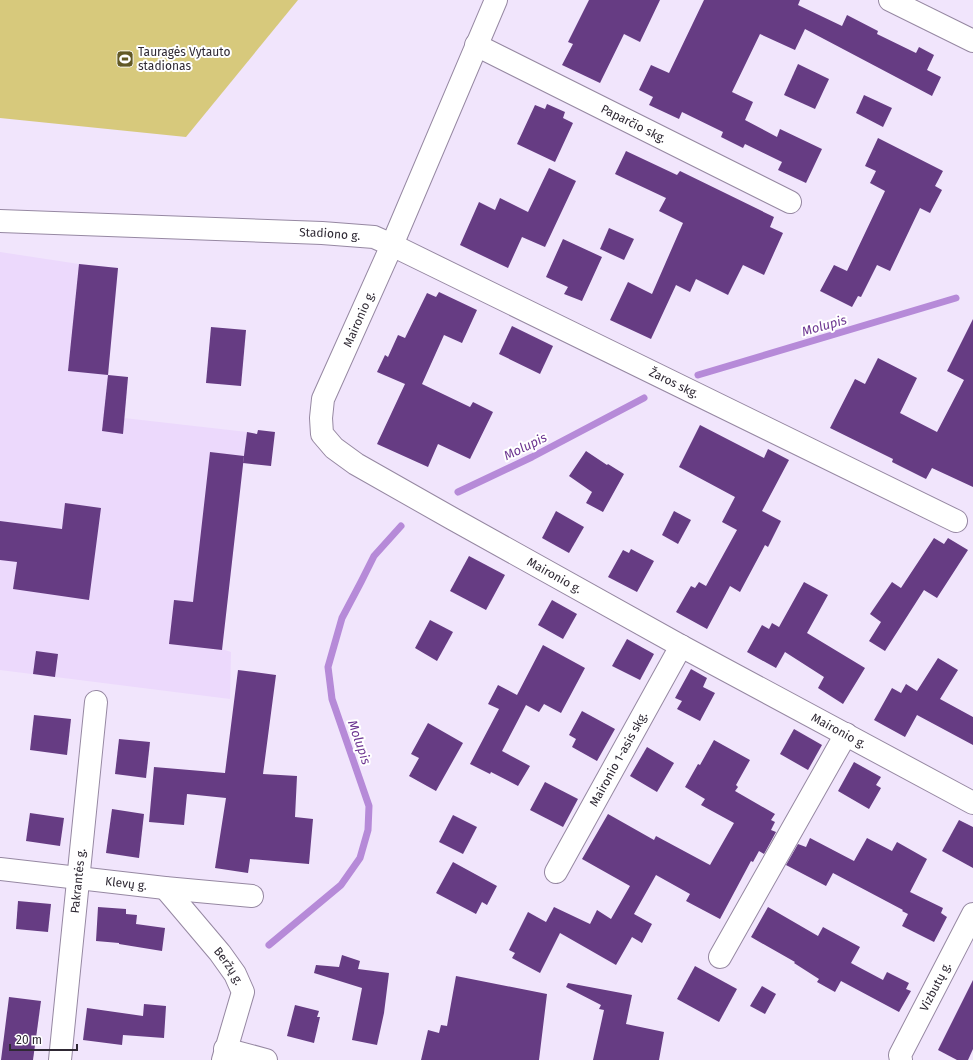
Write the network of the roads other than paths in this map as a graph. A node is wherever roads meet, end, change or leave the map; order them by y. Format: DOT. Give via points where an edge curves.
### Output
graph roads {
  1 [pos="496,0"];
  2 [pos="890,0"];
  3 [pos="973,41"];
  4 [pos="476,45"];
  5 [pos="790,202"];
  6 [pos="0,221"];
  7 [pos="392,245"];
  8 [pos="956,521"];
  9 [pos="681,646"];
  10 [pos="96,702"];
  11 [pos="846,734"];
  12 [pos="973,803"];
  13 [pos="0,870"];
  14 [pos="556,872"];
  15 [pos="78,879"];
  16 [pos="165,888"];
  17 [pos="252,896"];
  18 [pos="973,914"];
  19 [pos="720,957"];
  20 [pos="224,1055"];
  21 [pos="60,1060"];
  22 [pos="266,1060"];
  23 [pos="901,1060"];
  1 -- 4 [label="street"];
  2 -- 3 [label="street"];
  4 -- 5 [label="street, Paparčio skg."];
  4 -- 7 [label="street"];
  6 -- 7 [label="street, Stadiono g." via="322,233 374,237"];
  7 -- 8 [label="street, Žaros skg."];
  7 -- 9 [label="street, Maironio g." via="323,399 322,434 334,448 356,464"];
  9 -- 11 [label="street, Maironio g."];
  9 -- 14 [label="street, Maironio 1-asis skg."];
  10 -- 15 [label="street, Pakrantės g."];
  11 -- 12 [label="street, Maironio g."];
  11 -- 19 [label="street"];
  13 -- 15 [label="street, Klevų g."];
  15 -- 16 [label="street, Klevų g."];
  15 -- 21 [label="street, Pakrantės g."];
  16 -- 17 [label="street, Klevų g."];
  16 -- 20 [label="street, Beržų g." via="220,953 235,974 243,992"];
  18 -- 23 [label="street, Vizbutų g." via="900,1055"];
  20 -- 22 [label="street"];
}
